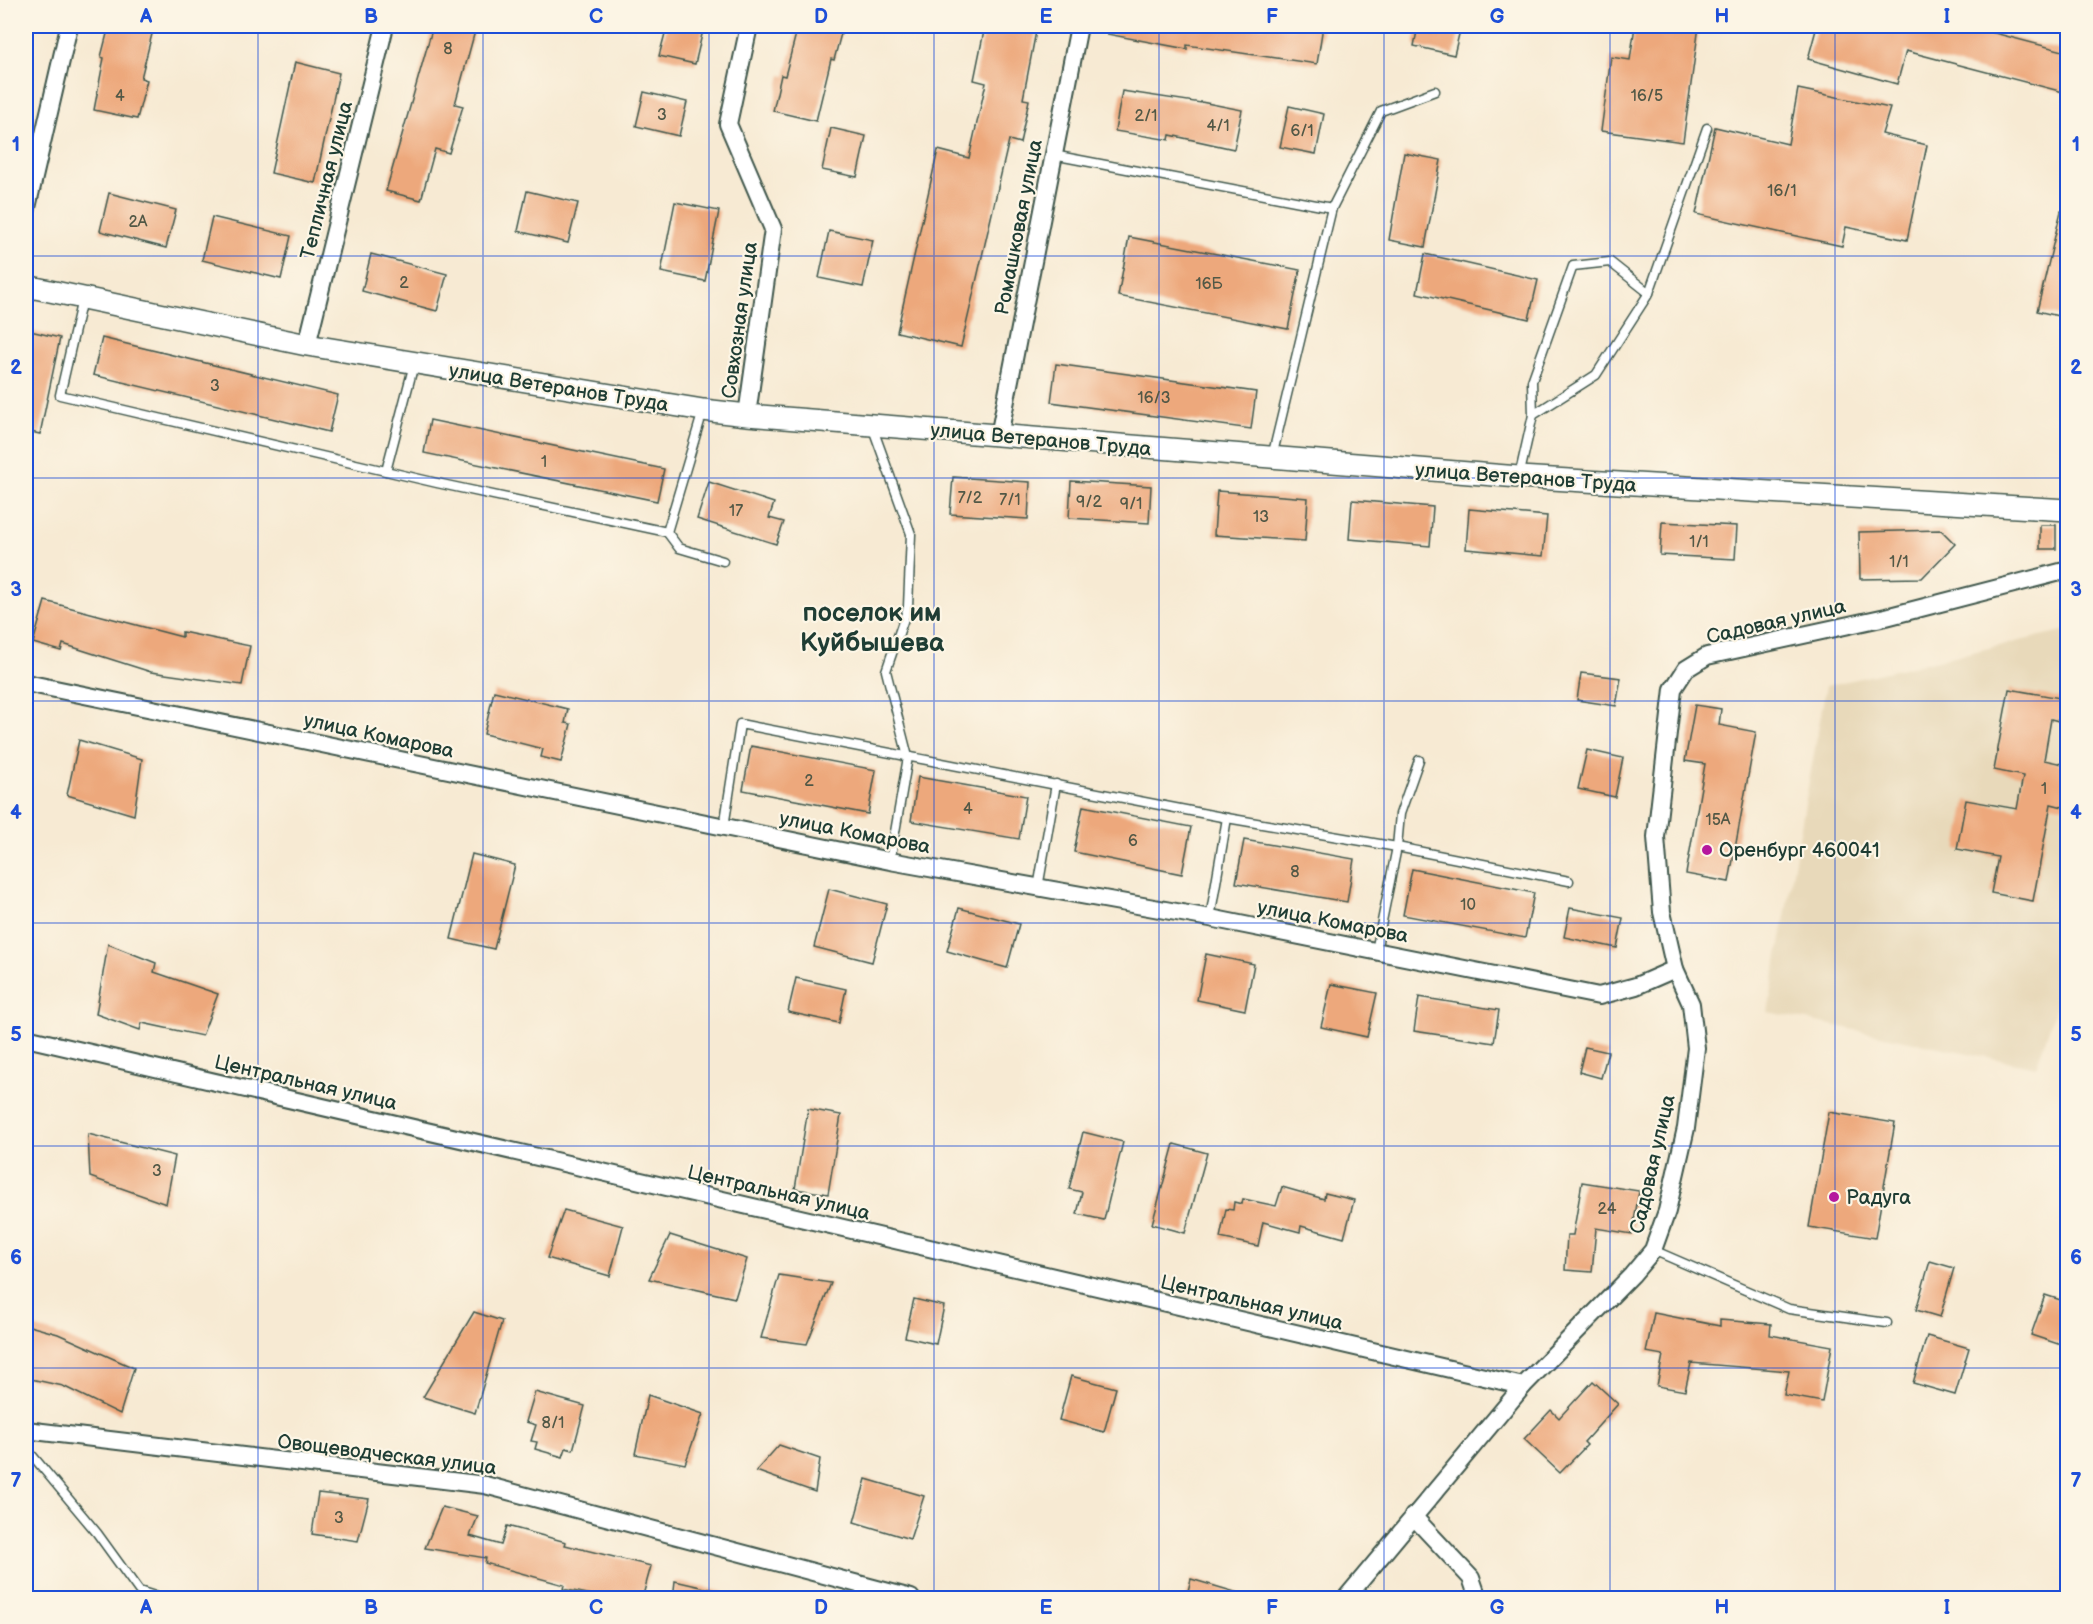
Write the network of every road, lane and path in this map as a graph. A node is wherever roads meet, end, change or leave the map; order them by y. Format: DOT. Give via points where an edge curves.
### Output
graph roads {
  1 [pos="69,26"];
  2 [pos="385,26"];
  3 [pos="749,26"];
  4 [pos="1078,26"];
  5 [pos="1435,91"];
  6 [pos="1707,128"];
  7 [pos="1053,155"];
  8 [pos="1332,208"];
  9 [pos="26,212"];
  10 [pos="26,286"];
  11 [pos="1649,292"];
  12 [pos="81,298"];
  13 [pos="307,345"];
  14 [pos="414,363"];
  15 [pos="704,410"];
  16 [pos="747,415"];
  17 [pos="1533,415"];
  18 [pos="872,426"];
  19 [pos="999,436"];
  20 [pos="1272,458"];
  21 [pos="386,471"];
  22 [pos="1519,477"];
  23 [pos="2067,510"];
  24 [pos="667,532"];
  25 [pos="723,561"];
  26 [pos="2067,570"];
  27 [pos="26,683"];
  28 [pos="908,757"];
  29 [pos="1419,760"];
  30 [pos="1056,784"];
  31 [pos="1227,818"];
  32 [pos="724,827"];
  33 [pos="1397,847"];
  34 [pos="890,861"];
  35 [pos="1569,881"];
  36 [pos="1038,888"];
  37 [pos="1210,918"];
  38 [pos="1376,951"];
  39 [pos="1675,969"];
  40 [pos="26,1038"];
  41 [pos="1653,1250"];
  42 [pos="1887,1323"];
  43 [pos="1523,1386"];
  44 [pos="26,1430"];
  45 [pos="26,1448"];
  46 [pos="1413,1516"];
  47 [pos="160,1599"];
  48 [pos="910,1599"];
  49 [pos="1346,1599"];
  50 [pos="1478,1599"];
  1 -- 9 [label="street"];
  2 -- 13 [label="street, Тепличная улица"];
  3 -- 16 [label="street, Совхозная улица" via="728,124 773,229"];
  4 -- 7 [label="street, Ромашковая улица"];
  5 -- 8 [label="lane" via="1381,111"];
  6 -- 11 [label="lane"];
  7 -- 8 [label="lane"];
  7 -- 19 [label="street, Ромашковая улица"];
  8 -- 20 [label="lane"];
  10 -- 12 [label="street, улица Ветеранов Труда"];
  11 -- 17 [label="lane" via="1596,375"];
  11 -- 17 [label="lane" via="1610,262 1573,266 1532,381"];
  12 -- 13 [label="street, улица Ветеранов Труда"];
  12 -- 21 [label="lane" via="60,395"];
  13 -- 14 [label="street, улица Ветеранов Труда"];
  14 -- 15 [label="street, улица Ветеранов Труда"];
  14 -- 21 [label="lane"];
  15 -- 16 [label="street, улица Ветеранов Труда"];
  15 -- 24 [label="lane"];
  16 -- 18 [label="street, улица Ветеранов Труда"];
  17 -- 22 [label="lane"];
  18 -- 19 [label="street, улица Ветеранов Труда"];
  18 -- 28 [label="lane" via="910,534 908,607 886,671"];
  19 -- 20 [label="street, улица Ветеранов Труда"];
  20 -- 22 [label="street, улица Ветеранов Труда"];
  21 -- 24 [label="lane"];
  22 -- 23 [label="street, улица Ветеранов Труда"];
  24 -- 25 [label="lane" via="679,548"];
  26 -- 39 [label="street, Садовая улица" via="1886,618 1707,656 1686,669 1673,689 1656,837 1662,912"];
  27 -- 32 [label="street, улица Комарова"];
  28 -- 30 [label="lane"];
  28 -- 32 [label="lane" via="741,724"];
  28 -- 34 [label="lane"];
  29 -- 33 [label="lane" via="1400,813"];
  30 -- 31 [label="lane"];
  30 -- 36 [label="lane"];
  31 -- 33 [label="lane"];
  31 -- 37 [label="lane"];
  32 -- 34 [label="street, улица Комарова"];
  33 -- 35 [label="lane"];
  33 -- 38 [label="lane"];
  34 -- 36 [label="street, улица Комарова"];
  36 -- 37 [label="street, улица Комарова"];
  37 -- 38 [label="street, улица Комарова"];
  38 -- 39 [label="street, улица Комарова" via="1599,996"];
  39 -- 41 [label="street, Садовая улица" via="1691,1004 1696,1048 1686,1128"];
  40 -- 43 [label="street, Центральная улица"];
  41 -- 42 [label="lane" via="1789,1309"];
  41 -- 43 [label="street, Садовая улица"];
  43 -- 46 [label="street, Садовая улица"];
  44 -- 48 [label="street, Овощеводческая улица" via="484,1485"];
  45 -- 47 [label="lane" via="97,1533 139,1591"];
  46 -- 49 [label="street, Садовая улица"];
  46 -- 50 [label="street" via="1471,1578"];
}
